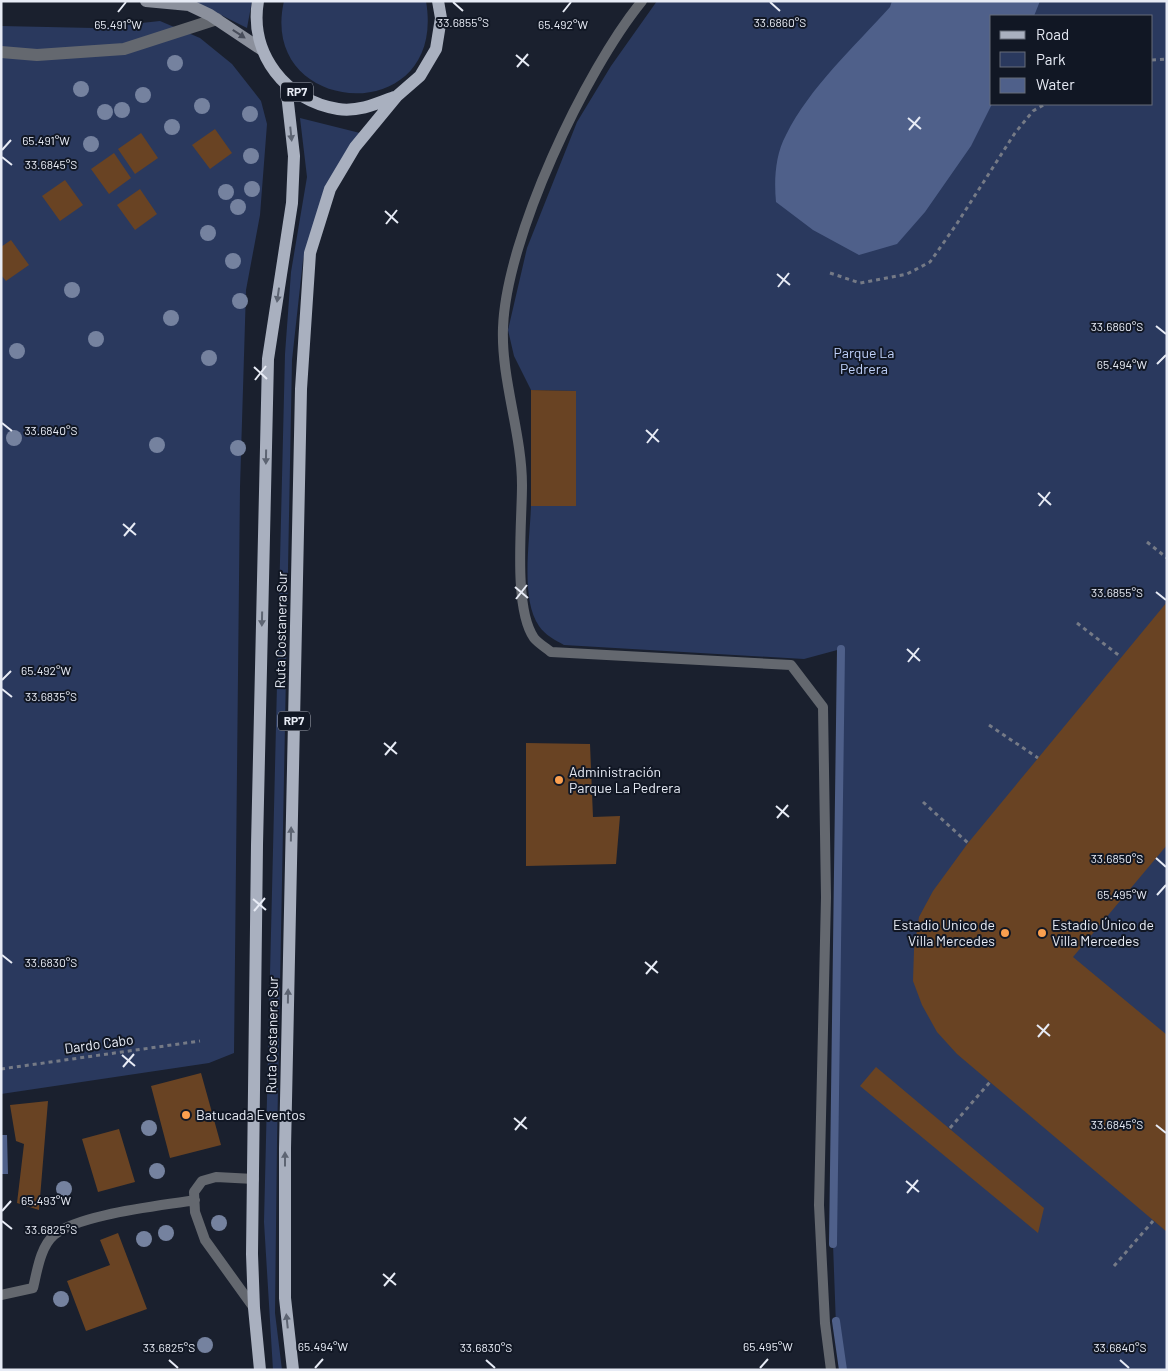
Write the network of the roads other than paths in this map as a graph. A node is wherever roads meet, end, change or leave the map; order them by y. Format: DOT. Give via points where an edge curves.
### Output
graph roads {
  1 [pos="146,1"];
  2 [pos="258,1"];
  3 [pos="438,1"];
  4 [pos="446,1"];
  5 [pos="642,1"];
  6 [pos="441,18"];
  7 [pos="217,19"];
  8 [pos="261,49"];
  9 [pos="1,52"];
  10 [pos="286,85"];
  11 [pos="396,96"];
  12 [pos="254,1178"];
  13 [pos="195,1200"];
  14 [pos="1,1295"];
  15 [pos="254,1308"];
  16 [pos="260,1370"];
  17 [pos="293,1370"];
  18 [pos="831,1370"];
  1 -- 7 [label="street" via="189,5"];
  2 -- 8 [label="main road, Ruta Costanera Sur / RP7" via="255,18"];
  3 -- 6 [label="main road, Ruta Costanera Sur / RP7"];
  4 -- 6 [label="main road, Ruta Costanera Sur / RP7"];
  5 -- 18 [label="lane" via="605,56 574,112 548,168 510,278 503,328 522,482 521,585 526,621 535,638 551,652 791,665 823,707 826,897 819,1204 825,1324"];
  6 -- 11 [label="main road, Ruta Costanera Sur / RP7" via="436,49 420,76"];
  7 -- 8 [label="street, one-way"];
  7 -- 9 [label="street" via="124,49 37,55"];
  8 -- 10 [label="main road, Ruta Costanera Sur / RP7" via="271,68"];
  10 -- 11 [label="main road, Ruta Costanera Sur / RP7" via="311,101 340,109 369,107"];
  10 -- 12 [label="main road, Ruta Costanera Sur / RP7, one-way" via="294,156 292,203 268,359 257,835"];
  17 -- 11 [label="main road, Ruta Costanera Sur / RP7, one-way" via="285,1298 284,1148 304,314 310,253 330,189 355,147"];
  12 -- 13 [label="lane" via="216,1177 202,1181 194,1192"];
  12 -- 15 [label="main road, Ruta Costanera Sur / RP7"];
  13 -- 14 [label="lane" via="73,1224 53,1236 41,1257 33,1288"];
  13 -- 15 [label="lane" via="205,1240"];
  15 -- 16 [label="main road, Ruta Costanera Sur / RP7"];
}
